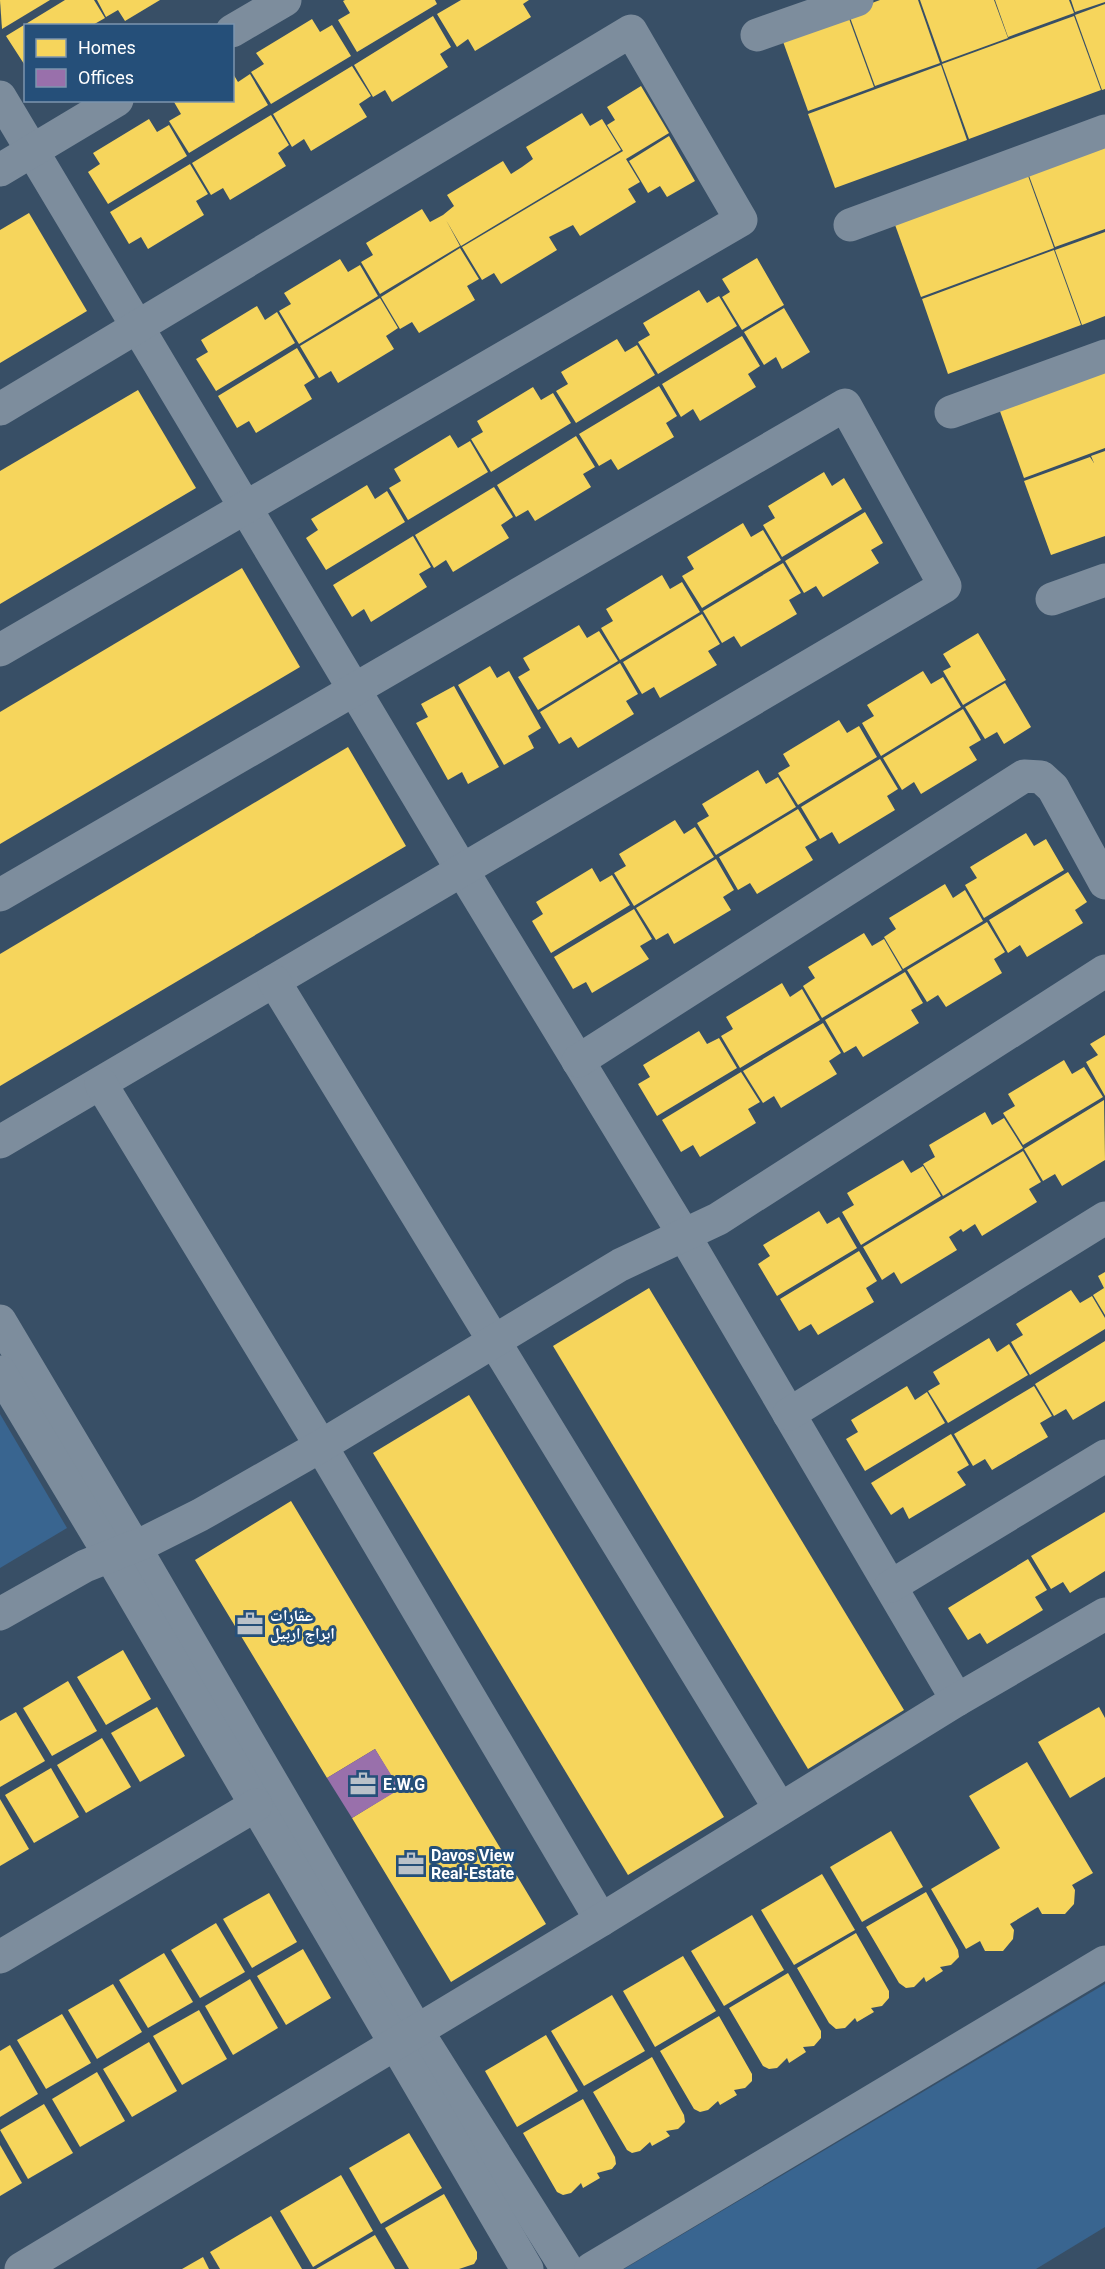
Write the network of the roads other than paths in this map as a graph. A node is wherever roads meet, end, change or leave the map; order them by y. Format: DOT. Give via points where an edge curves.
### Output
graph roads {
  1 [pos="285,0"];
  2 [pos="857,0"];
  3 [pos="234,30"];
  4 [pos="757,35"];
  5 [pos="0,97"];
  6 [pos="114,102"];
  7 [pos="1105,131"];
  8 [pos="33,152"];
  9 [pos="0,170"];
  10 [pos="850,225"];
  11 [pos="138,328"];
  12 [pos="1105,356"];
  13 [pos="0,409"];
  14 [pos="951,412"];
  15 [pos="245,507"];
  16 [pos="1105,580"];
  17 [pos="1052,599"];
  18 [pos="0,650"];
  19 [pos="354,689"];
  20 [pos="462,870"];
  21 [pos="1105,883"];
  22 [pos="0,895"];
  23 [pos="1105,971"];
  24 [pos="274,981"];
  25 [pos="578,1061"];
  26 [pos="101,1084"];
  27 [pos="0,1142"];
  28 [pos="1105,1218"];
  29 [pos="684,1235"];
  30 [pos="0,1321"];
  31 [pos="494,1341"];
  32 [pos="0,1372"];
  33 [pos="789,1414"];
  34 [pos="321,1446"];
  35 [pos="1105,1456"];
  36 [pos="123,1551"];
  37 [pos="891,1586"];
  38 [pos="0,1614"];
  39 [pos="1105,1614"];
  40 [pos="957,1700"];
  41 [pos="256,1805"];
  42 [pos="780,1809"];
  43 [pos="602,1920"];
  44 [pos="0,1958"];
  45 [pos="1105,1962"];
  46 [pos="407,2037"];
  47 [pos="21,2269"];
  48 [pos="527,2269"];
  49 [pos="567,2269"];
  50 [pos="591,2269"];
  1 -- 3 [label="street"];
  2 -- 4 [label="street"];
  5 -- 8 [label="street"];
  6 -- 8 [label="street"];
  7 -- 10 [label="street"];
  8 -- 9 [label="street"];
  8 -- 11 [label="street"];
  11 -- 13 [label="street"];
  11 -- 15 [label="street"];
  11 -- 15 [label="street" via="631,31 741,220"];
  12 -- 14 [label="street"];
  15 -- 18 [label="street"];
  15 -- 19 [label="street"];
  16 -- 17 [label="street"];
  19 -- 20 [label="street"];
  19 -- 20 [label="street" via="845,405 945,586"];
  19 -- 22 [label="street"];
  20 -- 24 [label="street"];
  20 -- 25 [label="street"];
  21 -- 25 [label="street" via="1053,788 1041,777 1024,776"];
  23 -- 29 [label="street" via="734,1209"];
  24 -- 26 [label="street"];
  24 -- 31 [label="street"];
  25 -- 29 [label="street"];
  26 -- 27 [label="street"];
  26 -- 34 [label="street"];
  28 -- 33 [label="street"];
  29 -- 31 [label="street" via="620,1265"];
  29 -- 33 [label="street"];
  30 -- 36 [label="street"];
  31 -- 34 [label="street"];
  31 -- 42 [label="street"];
  32 -- 36 [label="street"];
  33 -- 37 [label="street"];
  34 -- 36 [label="street" via="200,1515"];
  34 -- 43 [label="street"];
  35 -- 37 [label="street"];
  36 -- 38 [label="street" via="85,1566"];
  36 -- 41 [label="street"];
  36 -- 46 [label="street"];
  37 -- 40 [label="street"];
  39 -- 40 [label="street"];
  40 -- 42 [label="street"];
  41 -- 44 [label="street"];
  41 -- 46 [label="street"];
  42 -- 43 [label="street"];
  43 -- 46 [label="street"];
  45 -- 50 [label="street"];
  46 -- 47 [label="street"];
  46 -- 48 [label="street"];
  46 -- 49 [label="street"];
}
